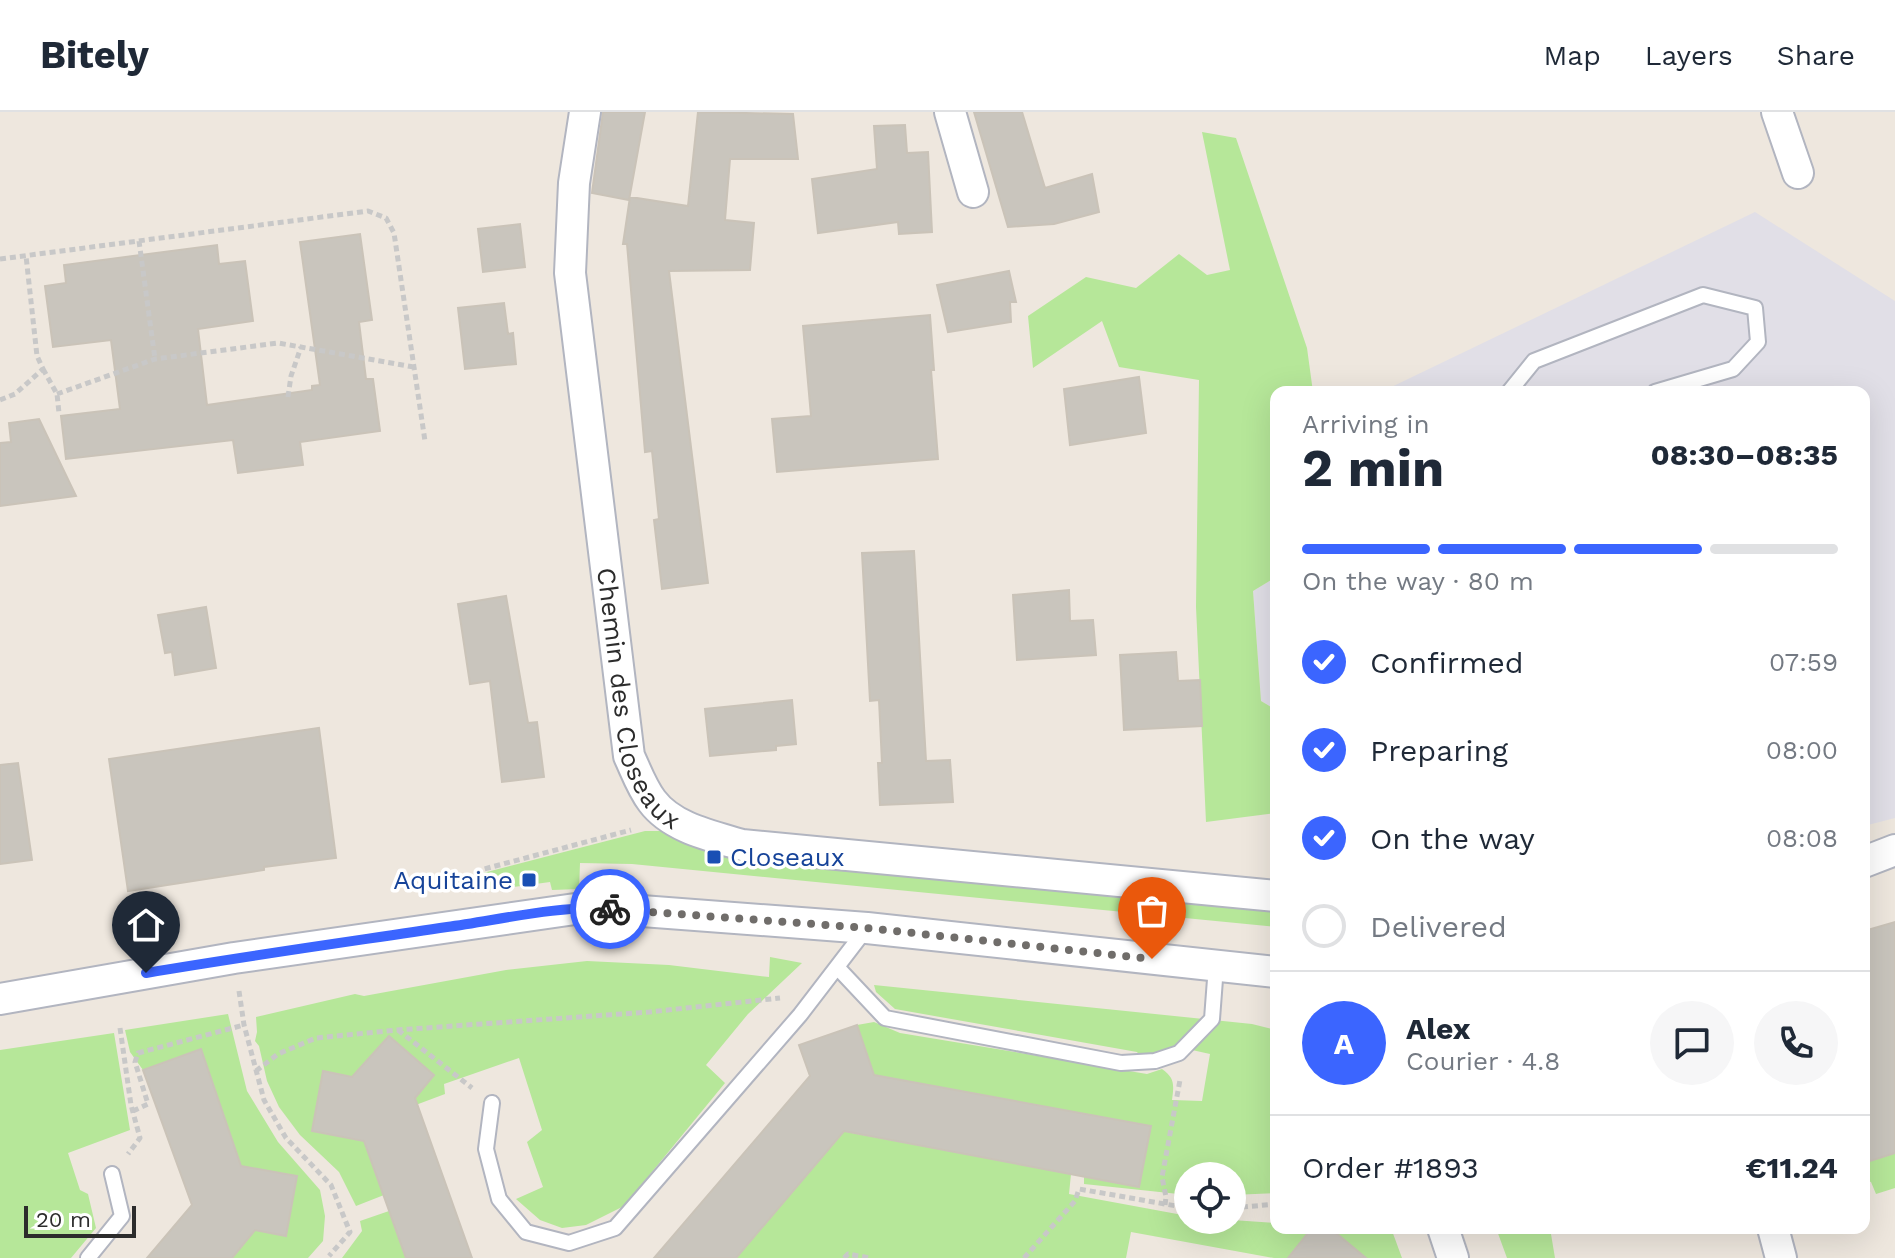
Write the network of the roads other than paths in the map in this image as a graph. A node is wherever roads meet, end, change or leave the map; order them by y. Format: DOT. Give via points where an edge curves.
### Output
graph roads {
  1 [pos="585,112"];
  2 [pos="950,112"];
  3 [pos="1777,112"];
  4 [pos="1798,173"];
  5 [pos="973,192"];
  6 [pos="1514,386"];
  7 [pos="1675,386"];
  8 [pos="1895,850"];
  9 [pos="1870,860"];
  10 [pos="1270,895"];
  11 [pos="867,928"];
  12 [pos="1216,966"];
  13 [pos="837,967"];
  14 [pos="1270,971"];
  15 [pos="0,999"];
  16 [pos="492,1103"];
  17 [pos="112,1174"];
  18 [pos="1445,1234"];
  19 [pos="1775,1234"];
  20 [pos="88,1258"];
  21 [pos="1453,1258"];
  22 [pos="1781,1258"];
  1 -- 10 [label="street, Chemin des Closeaux" via="574,183 570,273 629,756 652,802 671,819 742,845"];
  2 -- 5 [label="street"];
  3 -- 4 [label="street"];
  6 -- 7 [label="lane" via="1534,361 1703,295 1755,308 1758,342 1733,369"];
  8 -- 9 [label="street"];
  11 -- 12 [label="street"];
  11 -- 13 [label="lane"];
  11 -- 15 [label="street" via="589,907 234,958"];
  12 -- 13 [label="lane" via="1212,1019 1179,1053 1121,1063 885,1018"];
  12 -- 14 [label="street"];
  13 -- 16 [label="lane" via="615,1228 569,1243 526,1232 499,1199 492,1174 486,1149"];
  17 -- 20 [label="lane" via="122,1216"];
  18 -- 21 [label="street"];
  19 -- 22 [label="street"];
}
